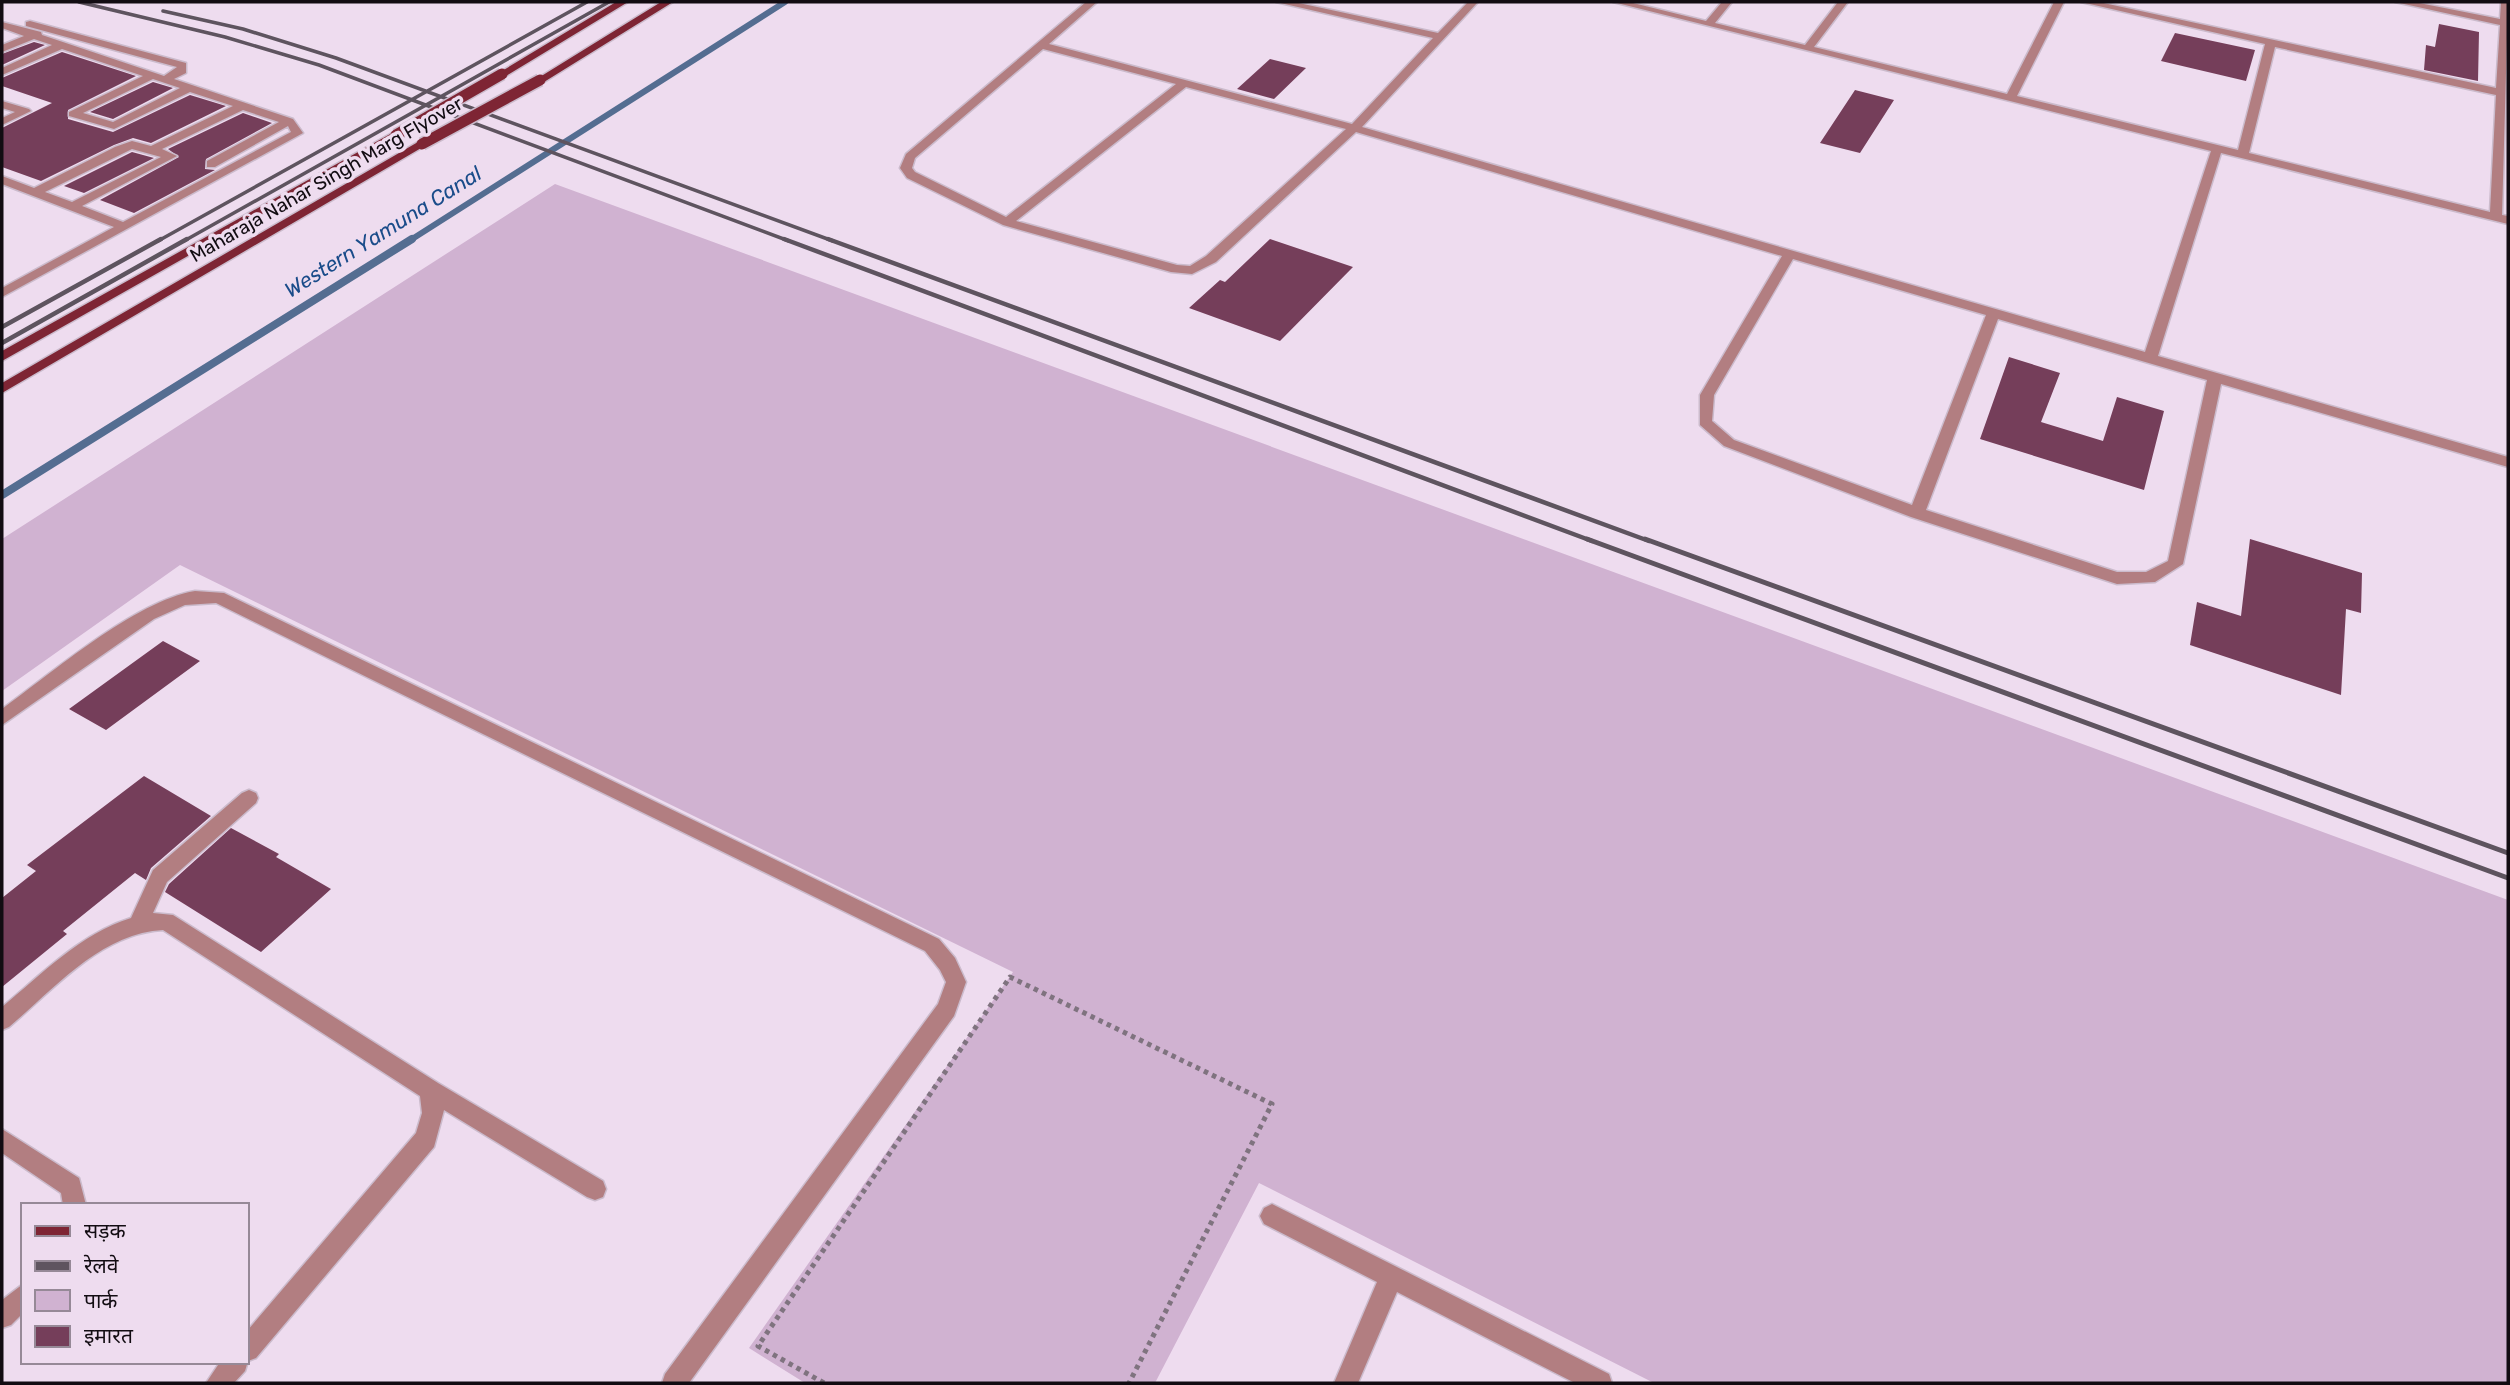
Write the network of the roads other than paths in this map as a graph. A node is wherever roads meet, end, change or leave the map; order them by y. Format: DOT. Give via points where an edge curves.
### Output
graph roads {
  1 [pos="623,2"];
  2 [pos="668,2"];
  3 [pos="1092,2"];
  4 [pos="1281,2"];
  5 [pos="1473,2"];
  6 [pos="1618,2"];
  7 [pos="1727,2"];
  8 [pos="1843,2"];
  9 [pos="2059,2"];
  10 [pos="2086,2"];
  11 [pos="2400,2"];
  12 [pos="2506,2"];
  13 [pos="2505,23"];
  14 [pos="28,24"];
  15 [pos="1709,24"];
  16 [pos="2,26"];
  17 [pos="48,29"];
  18 [pos="33,36"];
  19 [pos="1441,37"];
  20 [pos="2271,42"];
  21 [pos="59,46"];
  22 [pos="1043,46"];
  23 [pos="1808,48"];
  24 [pos="2,49"];
  25 [pos="2,72"];
  26 [pos="157,78"];
  27 [pos="1183,84"];
  28 [pos="189,88"];
  29 [pos="2502,93"];
  30 [pos="2011,98"];
  31 [pos="2,104"];
  32 [pos="242,106"];
  33 [pos="289,121"];
  34 [pos="2,122"];
  35 [pos="1354,128"];
  36 [pos="2217,149"];
  37 [pos="152,150"];
  38 [pos="2243,155"];
  39 [pos="211,164"];
  40 [pos="2,180"];
  41 [pos="34,193"];
  42 [pos="72,207"];
  43 [pos="2496,217"];
  44 [pos="2508,220"];
  45 [pos="1007,222"];
  46 [pos="125,227"];
  47 [pos="1789,255"];
  48 [pos="2,293"];
  49 [pos="1993,314"];
  50 [pos="2,357"];
  51 [pos="2150,359"];
  52 [pos="2215,377"];
  53 [pos="2,389"];
  54 [pos="2508,462"];
  55 [pos="1917,513"];
  56 [pos="2,718"];
  57 [pos="249,798"];
  58 [pos="139,922"];
  59 [pos="2,1020"];
  60 [pos="430,1090"];
  61 [pos="2,1140"];
  62 [pos="595,1189"];
  63 [pos="75,1203"];
  64 [pos="1272,1216"];
  65 [pos="1391,1277"];
  66 [pos="21,1298"];
  67 [pos="2,1316"];
  68 [pos="248,1348"];
  69 [pos="234,1364"];
  70 [pos="218,1383"];
  71 [pos="674,1383"];
  72 [pos="1346,1383"];
  73 [pos="1600,1383"];
  1 -- 50 [label="main road, Maharaja Nahar Singh Marg Flyover, bridge"];
  2 -- 53 [label="main road, Maharaja Nahar Singh Marg Flyover, bridge"];
  3 -- 22 [label="street"];
  4 -- 19 [label="street"];
  5 -- 19 [label="street"];
  6 -- 15 [label="street"];
  7 -- 15 [label="street"];
  8 -- 23 [label="street"];
  9 -- 30 [label="street"];
  10 -- 20 [label="street" via="2158,13"];
  11 -- 13 [label="street"];
  12 -- 13 [label="street"];
  13 -- 29 [label="street"];
  14 -- 17 [label="street"];
  15 -- 23 [label="street"];
  16 -- 18 [label="street"];
  17 -- 18 [label="street"];
  17 -- 26 [label="street" via="182,65 182,71"];
  18 -- 21 [label="street"];
  18 -- 24 [label="street"];
  19 -- 35 [label="street"];
  20 -- 29 [label="street"];
  20 -- 38 [label="street"];
  21 -- 25 [label="street"];
  21 -- 26 [label="street"];
  22 -- 27 [label="street"];
  22 -- 45 [label="street" via="910,157 906,168 911,175"];
  23 -- 30 [label="street"];
  26 -- 28 [label="street"];
  26 -- 28 [label="street" via="73,114 114,126"];
  27 -- 35 [label="street"];
  27 -- 45 [label="street"];
  28 -- 32 [label="street"];
  29 -- 43 [label="street"];
  30 -- 36 [label="street"];
  31 -- 34 [label="street" via="25,111"];
  32 -- 33 [label="street"];
  32 -- 37 [label="street"];
  33 -- 39 [label="street"];
  33 -- 46 [label="street" via="297,133"];
  35 -- 45 [label="street" via="1192,270"];
  35 -- 47 [label="street"];
  36 -- 38 [label="street"];
  36 -- 51 [label="street"];
  37 -- 41 [label="street" via="132,145 118,149"];
  37 -- 42 [label="street" via="171,156"];
  38 -- 43 [label="street"];
  40 -- 41 [label="street"];
  41 -- 42 [label="street"];
  42 -- 46 [label="street"];
  43 -- 44 [label="street"];
  46 -- 48 [label="street"];
  47 -- 49 [label="street"];
  47 -- 55 [label="street" via="1707,394 1705,422 1729,443"];
  49 -- 51 [label="street"];
  49 -- 55 [label="street"];
  51 -- 52 [label="street"];
  52 -- 54 [label="street"];
  52 -- 55 [label="street" via="2175,564 2149,578 2118,578"];
  56 -- 71 [label="street" via="162,607 195,595 218,597 932,945 956,982 947,1009"];
  57 -- 58 [label="street" via="160,876"];
  58 -- 59 [label="street" via="98,943"];
  58 -- 60 [label="street" via="166,921"];
  60 -- 62 [label="street"];
  60 -- 68 [label="street" via="433,1113 426,1139"];
  61 -- 63 [label="street" via="71,1186"];
  64 -- 65 [label="street"];
  65 -- 72 [label="street"];
  65 -- 73 [label="street"];
  66 -- 67 [label="street"];
  69 -- 70 [label="street"];
}
